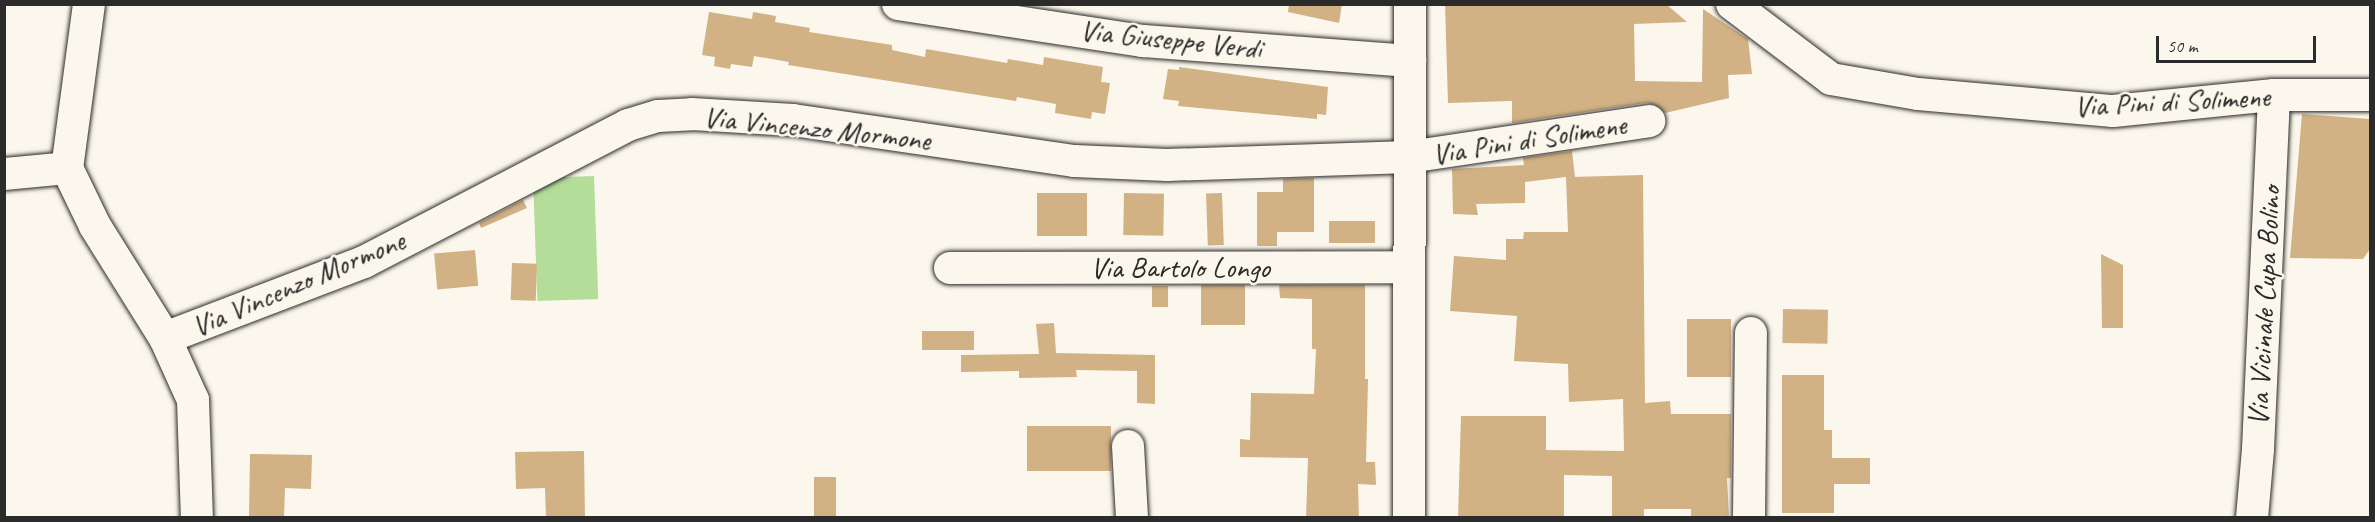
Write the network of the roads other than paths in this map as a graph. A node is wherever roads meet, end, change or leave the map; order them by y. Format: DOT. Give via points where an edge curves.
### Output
graph roads {
  1 [pos="89,4"];
  2 [pos="898,4"];
  3 [pos="1410,4"];
  4 [pos="1732,4"];
  5 [pos="1410,61"];
  6 [pos="2274,95"];
  7 [pos="2370,95"];
  8 [pos="1649,121"];
  9 [pos="1409,157"];
  10 [pos="67,168"];
  11 [pos="4,174"];
  12 [pos="1409,267"];
  13 [pos="950,268"];
  14 [pos="1751,333"];
  15 [pos="165,338"];
  16 [pos="1128,446"];
  17 [pos="197,518"];
  18 [pos="1132,518"];
  19 [pos="1409,518"];
  20 [pos="1749,518"];
  21 [pos="2252,518"];
  1 -- 10 [label="street"];
  2 -- 5 [label="street, Via Giuseppe Verdi" via="1143,40"];
  3 -- 5 [label="street"];
  4 -- 6 [label="street, Via Pini di Solimene" via="1831,79 1918,94 2113,111"];
  5 -- 9 [label="street"];
  6 -- 7 [label="street, Via Pini di Solimene"];
  6 -- 21 [label="street, Via Vicinale Cupa Bolino"];
  8 -- 9 [label="street, Via Pini di Solimene"];
  9 -- 12 [label="street"];
  9 -- 15 [label="street, Via Vincenzo Mormone" via="1222,165 1074,161 834,124 692,114 658,116 628,125 364,262"];
  10 -- 11 [label="street"];
  10 -- 15 [label="street" via="96,226"];
  12 -- 13 [label="street, Via Bartolo Longo"];
  12 -- 19 [label="street"];
  14 -- 20 [label="street"];
  15 -- 17 [label="street" via="193,400"];
  16 -- 18 [label="street"];
}
